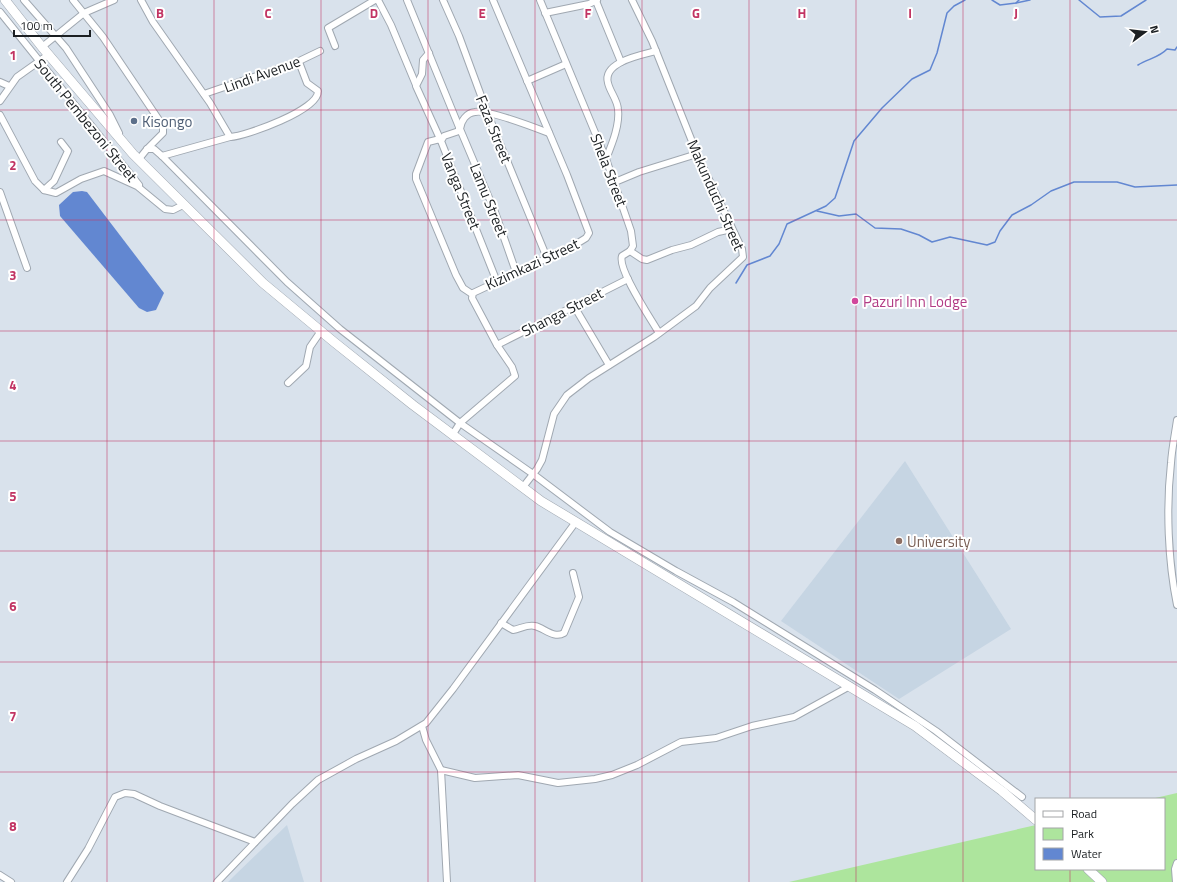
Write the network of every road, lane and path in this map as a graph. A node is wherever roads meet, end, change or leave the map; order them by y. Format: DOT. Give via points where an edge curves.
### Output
graph roads {
  1 [pos="5,0"];
  2 [pos="24,0"];
  3 [pos="73,0"];
  4 [pos="114,0"];
  5 [pos="141,0"];
  6 [pos="375,0"];
  7 [pos="378,0"];
  8 [pos="407,0"];
  9 [pos="443,0"];
  10 [pos="494,0"];
  11 [pos="540,0"];
  12 [pos="596,0"];
  13 [pos="632,0"];
  14 [pos="0,12"];
  15 [pos="545,13"];
  16 [pos="84,14"];
  17 [pos="56,36"];
  18 [pos="335,46"];
  19 [pos="42,47"];
  20 [pos="320,51"];
  21 [pos="656,51"];
  22 [pos="429,53"];
  23 [pos="48,54"];
  24 [pos="38,61"];
  25 [pos="298,62"];
  26 [pos="621,62"];
  27 [pos="566,64"];
  28 [pos="528,81"];
  29 [pos="0,82"];
  30 [pos="416,85"];
  31 [pos="9,86"];
  32 [pos="204,94"];
  33 [pos="0,102"];
  34 [pos="487,112"];
  35 [pos="0,115"];
  36 [pos="460,129"];
  37 [pos="549,133"];
  38 [pos="230,137"];
  39 [pos="441,140"];
  40 [pos="61,142"];
  41 [pos="124,144"];
  42 [pos="147,149"];
  43 [pos="697,154"];
  44 [pos="162,156"];
  45 [pos="139,159"];
  46 [pos="606,159"];
  47 [pos="615,182"];
  48 [pos="44,190"];
  49 [pos="143,190"];
  50 [pos="0,192"];
  51 [pos="183,204"];
  52 [pos="2,206"];
  53 [pos="732,229"];
  54 [pos="630,252"];
  55 [pos="547,258"];
  56 [pos="26,268"];
  57 [pos="516,272"];
  58 [pos="628,279"];
  59 [pos="497,282"];
  60 [pos="472,294"];
  61 [pos="574,306"];
  62 [pos="321,331"];
  63 [pos="659,333"];
  64 [pos="497,345"];
  65 [pos="610,365"];
  66 [pos="288,383"];
  67 [pos="1177,420"];
  68 [pos="460,423"];
  69 [pos="453,434"];
  70 [pos="533,474"];
  71 [pos="523,487"];
  72 [pos="575,523"];
  73 [pos="573,573"];
  74 [pos="1177,604"];
  75 [pos="501,623"];
  76 [pos="850,686"];
  77 [pos="422,726"];
  78 [pos="441,770"];
  79 [pos="1022,798"];
  80 [pos="1035,819"];
  81 [pos="255,842"];
  82 [pos="1177,863"];
  83 [pos="1089,870"];
  84 [pos="0,875"];
  85 [pos="11,882"];
  86 [pos="67,882"];
  87 [pos="217,882"];
  88 [pos="447,882"];
  89 [pos="1102,882"];
  90 [pos="1176,882"];
  1 -- 19 [label="highway"];
  2 -- 17 [label="street"];
  3 -- 16 [label="street"];
  4 -- 16 [label="street"];
  5 -- 32 [label="street"];
  6 -- 18 [label="street" via="328,28"];
  7 -- 30 [label="street"];
  8 -- 22 [label="street, Vanga Street"];
  9 -- 34 [label="street, Faza Street"];
  10 -- 28 [label="street, Kizimkazi Street"];
  11 -- 15 [label="street, Shela Street"];
  12 -- 15 [label="street" via="589,4"];
  12 -- 26 [label="street"];
  13 -- 21 [label="street, Makunduchi Street"];
  14 -- 24 [label="street, South Pembezoni Street"];
  15 -- 27 [label="street, Shela Street"];
  16 -- 17 [label="street"];
  16 -- 42 [label="street" via="103,37 163,126 163,133"];
  17 -- 19 [label="street"];
  17 -- 41 [label="street" via="110,115"];
  19 -- 23 [label="highway"];
  20 -- 25 [label="street, Lindi Avenue"];
  21 -- 26 [label="street"];
  21 -- 43 [label="street, Makunduchi Street"];
  22 -- 30 [label="street" via="423,60 422,74"];
  22 -- 36 [label="street, Vanga Street"];
  23 -- 24 [label="street"];
  23 -- 41 [label="highway"];
  24 -- 31 [label="street" via="17,76"];
  24 -- 49 [label="street, South Pembezoni Street"];
  25 -- 32 [label="street, Lindi Avenue"];
  25 -- 38 [label="street" via="307,83 317,90 318,94 312,103 270,124"];
  26 -- 46 [label="street" via="611,68 607,78 618,110 616,130"];
  27 -- 28 [label="street"];
  27 -- 46 [label="street, Shela Street"];
  28 -- 37 [label="street, Kizimkazi Street"];
  29 -- 31 [label="street"];
  30 -- 39 [label="street"];
  31 -- 33 [label="street"];
  32 -- 38 [label="street"];
  34 -- 36 [label="street" via="469,114 462,120"];
  34 -- 37 [label="street"];
  34 -- 55 [label="street, Faza Street"];
  35 -- 48 [label="street" via="35,181"];
  36 -- 39 [label="street, Vanga Street"];
  36 -- 57 [label="street, Lamu Street" via="495,212"];
  37 -- 55 [label="street, Kizimkazi Street" via="588,233 586,238 573,246"];
  38 -- 44 [label="street"];
  39 -- 59 [label="street, Vanga Street"];
  39 -- 60 [label="street" via="428,142 416,179 456,275 463,288"];
  40 -- 48 [label="street" via="68,151 54,181"];
  41 -- 45 [label="highway"];
  42 -- 44 [label="street" via="154,149"];
  42 -- 45 [label="street"];
  43 -- 47 [label="street" via="638,172"];
  43 -- 53 [label="street, Makunduchi Street"];
  44 -- 68 [label="street" via="287,282 346,334"];
  45 -- 51 [label="highway"];
  46 -- 47 [label="street, Shela Street"];
  47 -- 54 [label="street, Shela Street" via="633,242"];
  48 -- 49 [label="street" via="56,193 81,178 102,171 122,178"];
  49 -- 51 [label="street" via="169,210"];
  50 -- 52 [label="street"];
  51 -- 62 [label="highway" via="263,283"];
  52 -- 56 [label="street"];
  53 -- 54 [label="street" via="647,260"];
  53 -- 63 [label="street, Makunduchi Street" via="743,257 714,284 696,306"];
  54 -- 58 [label="street, Shela Street" via="621,258"];
  55 -- 57 [label="street, Kizimkazi Street"];
  57 -- 59 [label="street, Kizimkazi Street"];
  58 -- 61 [label="street, Shanga Street"];
  58 -- 63 [label="street, Shela Street"];
  59 -- 60 [label="street, Kizimkazi Street"];
  60 -- 64 [label="street, Kizimkazi Street"];
  61 -- 64 [label="street, Shanga Street"];
  61 -- 65 [label="street"];
  62 -- 66 [label="street" via="310,347 306,366"];
  62 -- 69 [label="highway"];
  63 -- 65 [label="street, Makunduchi Street"];
  64 -- 68 [label="street, Kizimkazi Street" via="512,367 514,377"];
  65 -- 70 [label="street, Makunduchi Street" via="567,395 556,408 542,460"];
  67 -- 74 [label="street" via="1171,463 1169,517 1172,578"];
  68 -- 69 [label="street, Kizimkazi Street"];
  68 -- 70 [label="street"];
  69 -- 71 [label="highway"];
  70 -- 71 [label="street, Makunduchi Street"];
  70 -- 79 [label="street" via="610,532 733,602 875,690 942,735"];
  71 -- 72 [label="highway"];
  72 -- 75 [label="street"];
  72 -- 76 [label="highway" via="628,551"];
  73 -- 75 [label="street" via="579,597 564,633 546,632 535,626 513,630"];
  75 -- 77 [label="street" via="453,689"];
  76 -- 78 [label="street" via="794,717 752,726 716,738 681,742 612,775 596,779 558,783 518,775 475,778"];
  76 -- 80 [label="highway" via="915,726"];
  77 -- 78 [label="street"];
  77 -- 81 [label="street" via="318,780"];
  78 -- 88 [label="street"];
  81 -- 86 [label="street" via="125,792 115,797 88,849"];
  81 -- 87 [label="street"];
  82 -- 90 [label="street"];
  83 -- 89 [label="highway"];
  84 -- 85 [label="street"];
}
